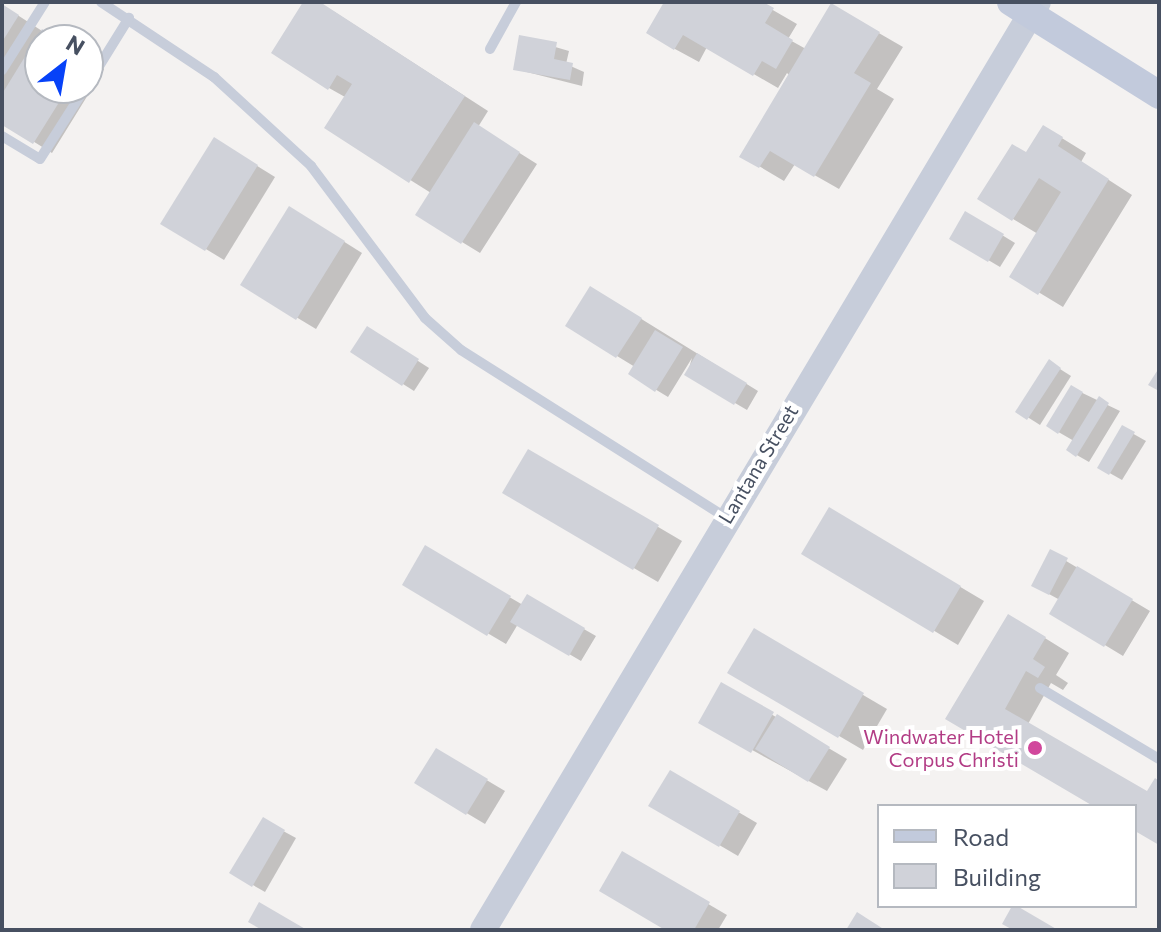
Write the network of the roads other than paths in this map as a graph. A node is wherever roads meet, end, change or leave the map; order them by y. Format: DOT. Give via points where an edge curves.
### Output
graph roads {
  1 [pos="45,2"];
  2 [pos="101,2"];
  3 [pos="516,2"];
  4 [pos="1027,6"];
  5 [pos="129,18"];
  6 [pos="490,49"];
  7 [pos="104,58"];
  8 [pos="2,70"];
  9 [pos="1159,95"];
  10 [pos="75,104"];
  11 [pos="2,136"];
  12 [pos="725,517"];
  13 [pos="1040,688"];
  14 [pos="1159,759"];
  15 [pos="483,930"];
  1 -- 8 [label="lane"];
  2 -- 5 [label="lane"];
  3 -- 6 [label="lane"];
  4 -- 9 [label="main road"];
  4 -- 12 [label="street, Lantana Street"];
  5 -- 7 [label="lane"];
  5 -- 12 [label="lane" via="214,77 311,166 425,318 461,350"];
  10 -- 11 [label="lane" via="40,159"];
  12 -- 15 [label="street, Lantana Street"];
  13 -- 14 [label="lane"];
}
